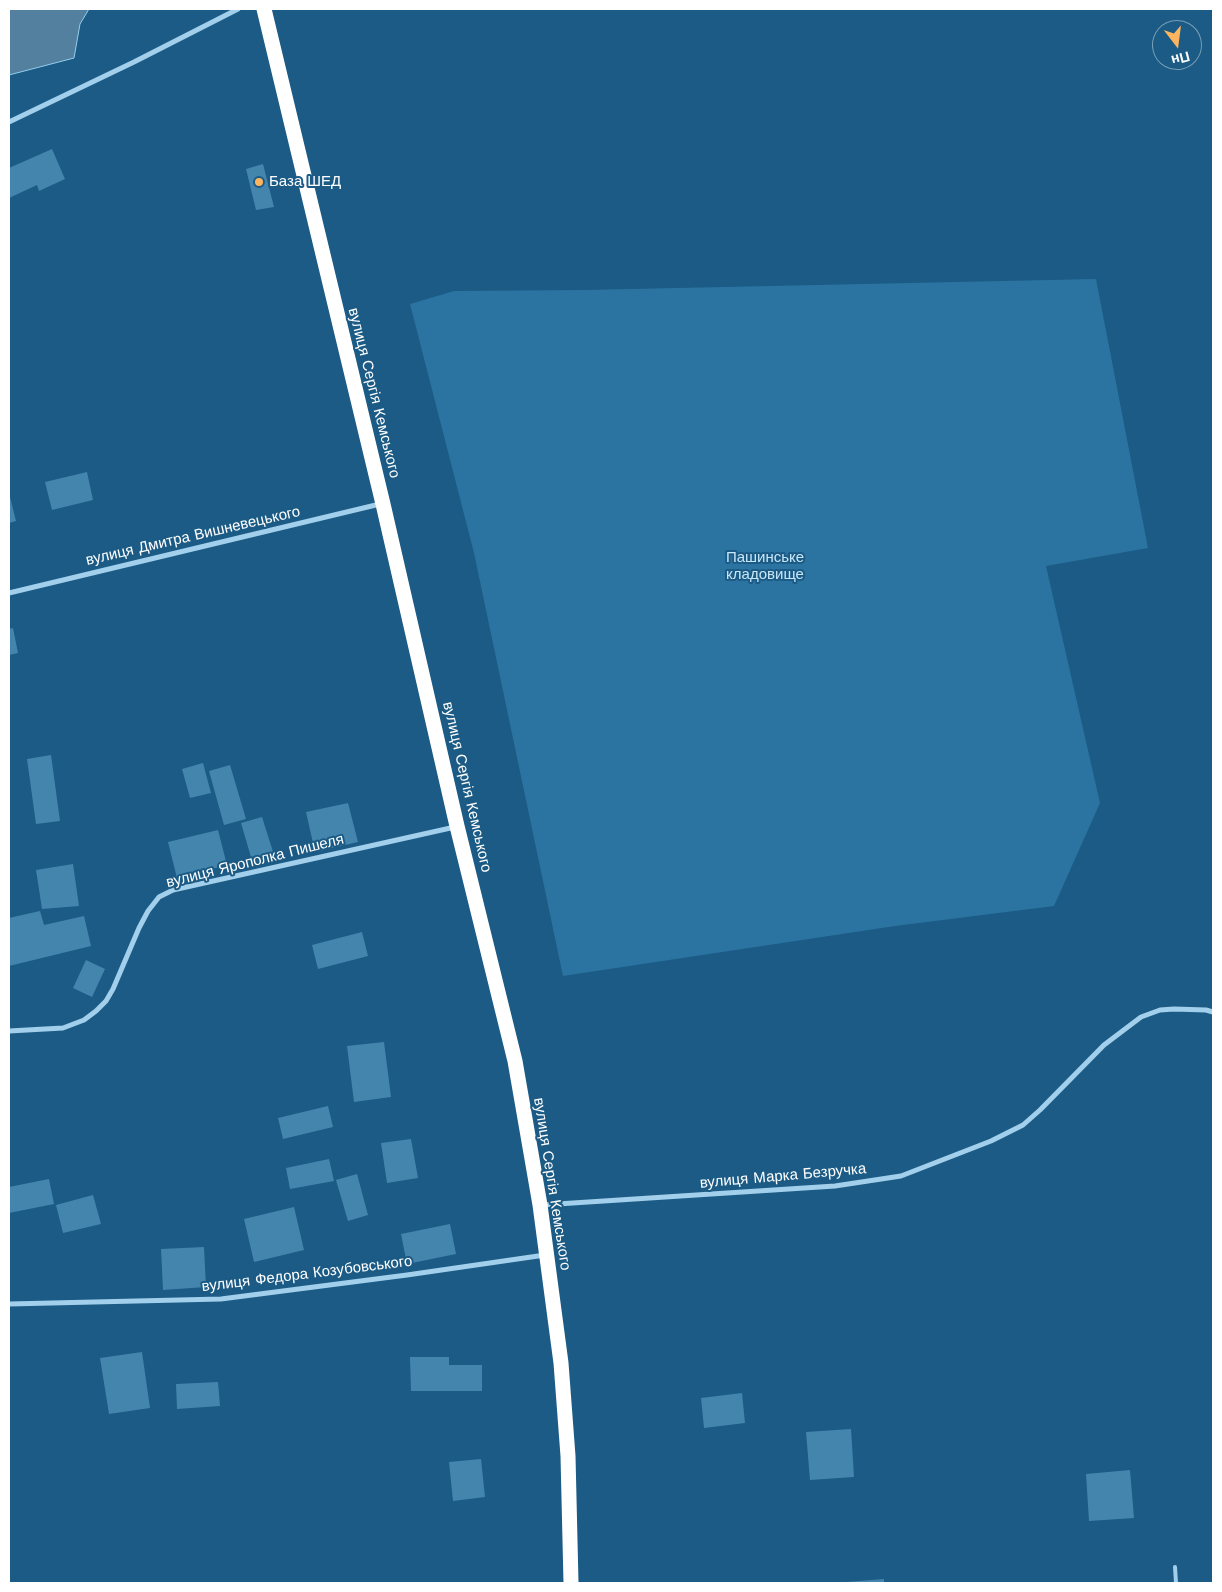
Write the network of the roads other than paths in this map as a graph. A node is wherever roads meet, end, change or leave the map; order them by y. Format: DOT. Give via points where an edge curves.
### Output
graph roads {
  1 [pos="238,9"];
  2 [pos="264,9"];
  3 [pos="9,122"];
  4 [pos="383,504"];
  5 [pos="9,593"];
  6 [pos="457,826"];
  7 [pos="1213,1012"];
  8 [pos="9,1032"];
  9 [pos="540,1206"];
  10 [pos="546,1254"];
  11 [pos="9,1304"];
  12 [pos="1175,1567"];
  13 [pos="570,1583"];
  14 [pos="1176,1583"];
  1 -- 3 [label="street"];
  2 -- 4 [label="highway, вулиця Сергія Кемського"];
  4 -- 5 [label="street, вулиця Дмитра Вишневецького"];
  4 -- 6 [label="highway, вулиця Сергія Кемського"];
  6 -- 8 [label="street, вулиця Ярополка Пишеля" via="173,890 159,897 148,911 113,989 96,1011 84,1020 63,1028"];
  6 -- 9 [label="highway, вулиця Сергія Кемського" via="515,1061"];
  7 -- 9 [label="street, вулиця Марка Безручка" via="1160,1010 1141,1018 1104,1045 1023,1125 901,1176 835,1186"];
  9 -- 10 [label="highway, вулиця Сергія Кемського"];
  10 -- 11 [label="street, вулиця Федора Козубовського" via="221,1299"];
  10 -- 13 [label="highway, вулиця Сергія Кемського" via="561,1363 568,1456"];
  12 -- 14 [label="lane"];
}
